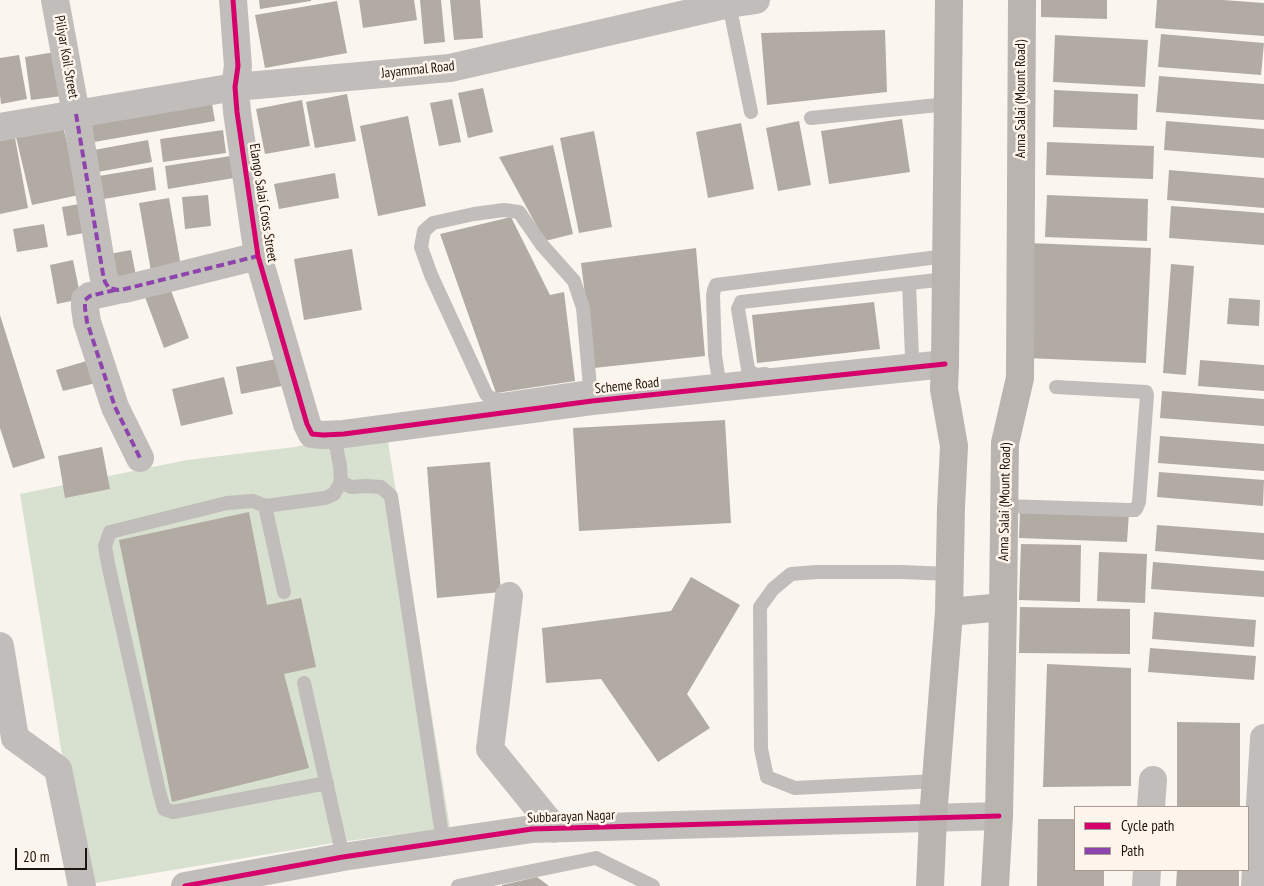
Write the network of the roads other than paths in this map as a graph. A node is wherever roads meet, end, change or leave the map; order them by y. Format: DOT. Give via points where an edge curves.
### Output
graph roads {
  1 [pos="55,0"];
  2 [pos="233,0"];
  3 [pos="756,0"];
  4 [pos="949,0"];
  5 [pos="1022,0"];
  6 [pos="729,4"];
  7 [pos="235,87"];
  8 [pos="948,104"];
  9 [pos="751,112"];
  10 [pos="76,114"];
  11 [pos="810,118"];
  12 [pos="0,127"];
  13 [pos="258,256"];
  14 [pos="946,267"];
  15 [pos="909,283"];
  16 [pos="118,290"];
  17 [pos="912,357"];
  18 [pos="945,360"];
  19 [pos="1056,386"];
  20 [pos="720,388"];
  21 [pos="591,394"];
  22 [pos="323,434"];
  23 [pos="140,458"];
  24 [pos="341,482"];
  25 [pos="265,506"];
  26 [pos="1004,506"];
  27 [pos="949,574"];
  28 [pos="284,592"];
  29 [pos="509,596"];
  30 [pos="1003,607"];
  31 [pos="949,612"];
  32 [pos="0,646"];
  33 [pos="304,683"];
  34 [pos="1264,738"];
  35 [pos="1153,780"];
  36 [pos="937,781"];
  37 [pos="326,783"];
  38 [pos="1151,806"];
  39 [pos="999,816"];
  40 [pos="933,818"];
  41 [pos="555,829"];
  42 [pos="443,842"];
  43 [pos="343,857"];
  44 [pos="1147,871"];
  45 [pos="82,886"];
  46 [pos="185,886"];
  47 [pos="458,886"];
  48 [pos="653,886"];
  49 [pos="930,886"];
  50 [pos="995,886"];
  51 [pos="1146,886"];
  52 [pos="1255,886"];
  1 -- 10 [label="street, Piliyar Koil Street"];
  2 -- 7 [label="street, Elango Salai Cross Street" via="238,66"];
  3 -- 6 [label="street, Jayammal Road"];
  4 -- 8 [label="main road"];
  5 -- 26 [label="main road, Anna Salai (Mount Road)" via="1020,378 1005,443"];
  6 -- 7 [label="street, Jayammal Road" via="450,68"];
  6 -- 9 [label="lane"];
  7 -- 10 [label="street, Jayammal Road"];
  7 -- 13 [label="street, Elango Salai Cross Street"];
  8 -- 11 [label="lane"];
  8 -- 14 [label="main road"];
  10 -- 12 [label="street, Jayammal Road"];
  10 -- 16 [label="street, Piliyar Koil Street" via="103,274 109,288"];
  13 -- 16 [label="street"];
  13 -- 22 [label="street, Elango Salai Cross Street" via="307,424"];
  14 -- 15 [label="lane"];
  14 -- 18 [label="main road"];
  14 -- 20 [label="lane" via="716,285 713,295 715,355"];
  15 -- 17 [label="lane"];
  15 -- 17 [label="lane" via="741,302 738,309 748,369 757,375"];
  16 -- 23 [label="street" via="90,296 85,300 85,308 115,407"];
  17 -- 18 [label="lane"];
  18 -- 20 [label="street, Scheme Road"];
  18 -- 27 [label="main road" via="944,389 954,446"];
  19 -- 26 [label="lane" via="1146,392 1138,507 1129,510"];
  20 -- 21 [label="street, Scheme Road"];
  21 -- 21 [label="lane" via="583,308 574,281 542,245 519,212 504,210 474,214 433,223 424,231 421,247 431,275 489,397 502,400"];
  21 -- 22 [label="street, Scheme Road"];
  22 -- 24 [label="lane" via="340,466"];
  24 -- 25 [label="lane" via="334,494 325,498"];
  24 -- 42 [label="lane" via="351,487 381,487 391,496"];
  25 -- 28 [label="lane"];
  25 -- 37 [label="lane" via="253,501 227,503 110,532 105,546 108,564 164,809 173,812"];
  26 -- 30 [label="main road, Anna Salai (Mount Road)"];
  27 -- 31 [label="main road"];
  27 -- 36 [label="lane" via="791,574 773,589 760,607 761,749 767,777 795,788"];
  29 -- 41 [label="street" via="490,749"];
  30 -- 31 [label="main road"];
  30 -- 39 [label="main road, Anna Salai (Mount Road)"];
  31 -- 36 [label="main road"];
  32 -- 45 [label="street" via="16,738 58,769"];
  33 -- 37 [label="lane"];
  34 -- 52 [label="street"];
  35 -- 38 [label="street"];
  36 -- 40 [label="main road"];
  37 -- 43 [label="lane"];
  39 -- 40 [label="street, Subbarayan Nagar"];
  39 -- 50 [label="main road, Anna Salai (Mount Road)"];
  40 -- 41 [label="street, Subbarayan Nagar"];
  40 -- 49 [label="main road"];
  41 -- 42 [label="street, Subbarayan Nagar" via="532,829"];
  42 -- 43 [label="street, Subbarayan Nagar"];
  43 -- 46 [label="street, Subbarayan Nagar"];
  44 -- 51 [label="street"];
  47 -- 48 [label="lane" via="596,858"];
}
